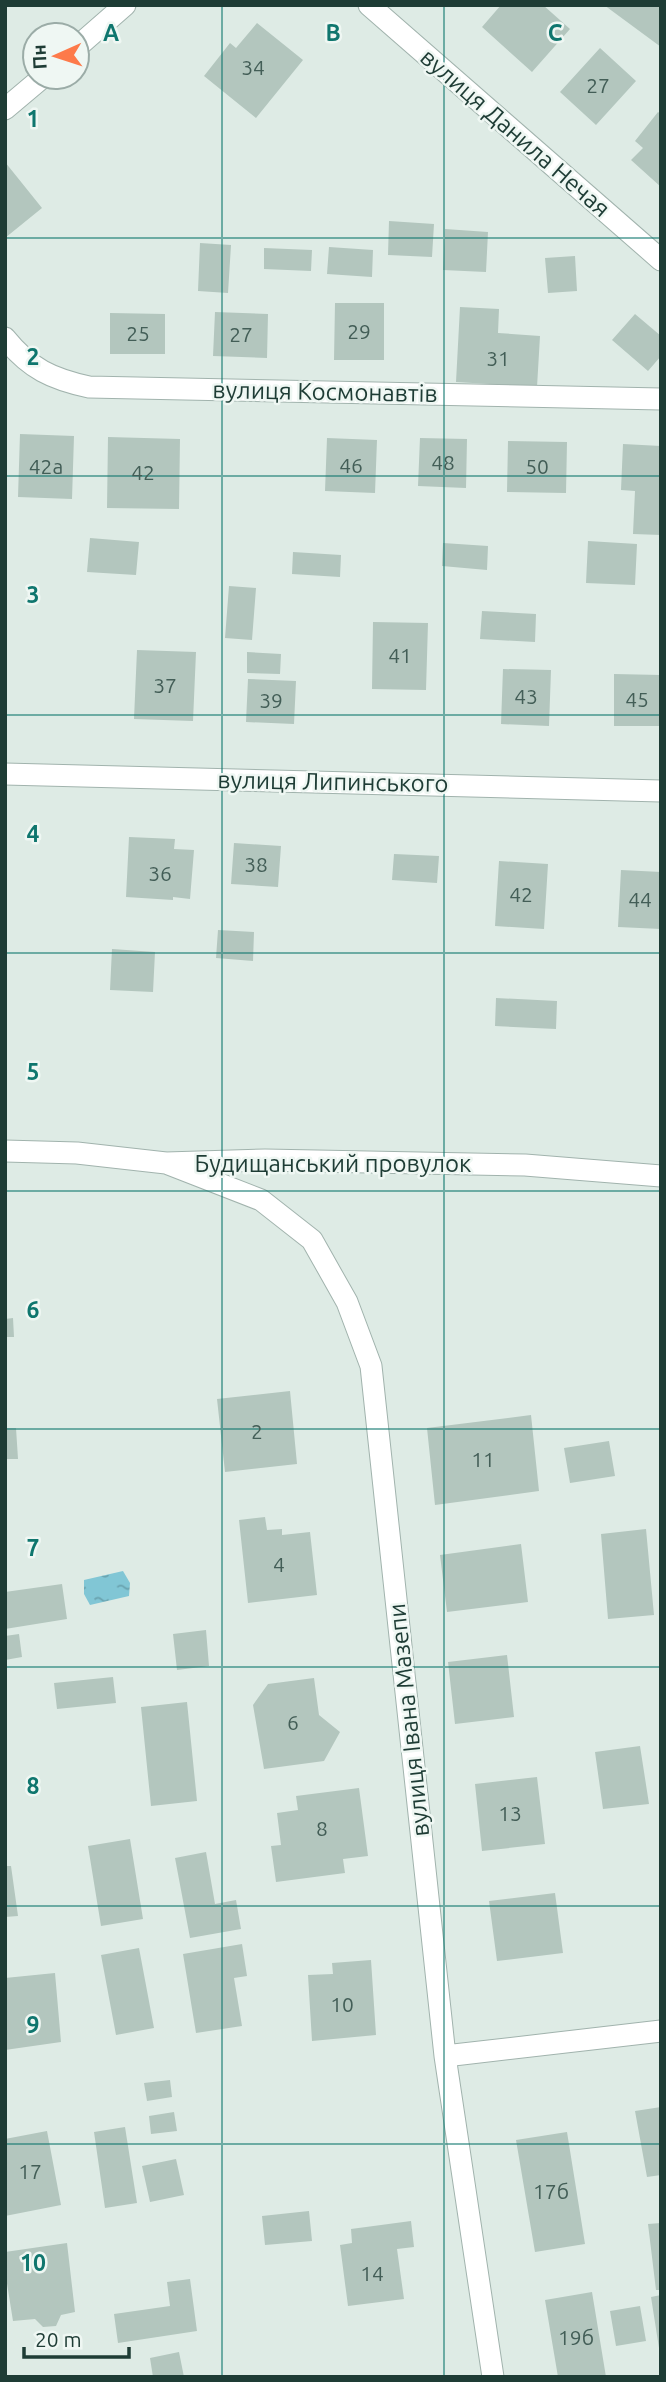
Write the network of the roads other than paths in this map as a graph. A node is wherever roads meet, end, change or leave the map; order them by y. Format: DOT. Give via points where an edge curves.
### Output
graph roads {
  1 [pos="125,5"];
  2 [pos="369,5"];
  3 [pos="91,35"];
  4 [pos="26,91"];
  5 [pos="5,108"];
  6 [pos="661,260"];
  7 [pos="5,338"];
  8 [pos="661,399"];
  9 [pos="5,774"];
  10 [pos="661,791"];
  11 [pos="5,1151"];
  12 [pos="166,1163"];
  13 [pos="661,1176"];
  14 [pos="661,2031"];
  15 [pos="445,2056"];
  16 [pos="493,2377"];
  1 -- 3 [label="street"];
  2 -- 6 [label="street, вулиця Данила Нечая"];
  4 -- 5 [label="street"];
  7 -- 8 [label="street, вулиця Космонавтів" via="32,366 58,381 89,387"];
  9 -- 10 [label="street, вулиця Липинського"];
  11 -- 12 [label="street, Будищанський провулок"];
  12 -- 13 [label="street, Будищанський провулок" via="265,1160 525,1165"];
  12 -- 15 [label="street, вулиця Івана Мазепи" via="261,1200 312,1240 347,1302 371,1366"];
  14 -- 15 [label="street"];
  15 -- 16 [label="street, вулиця Івана Мазепи"];
}
